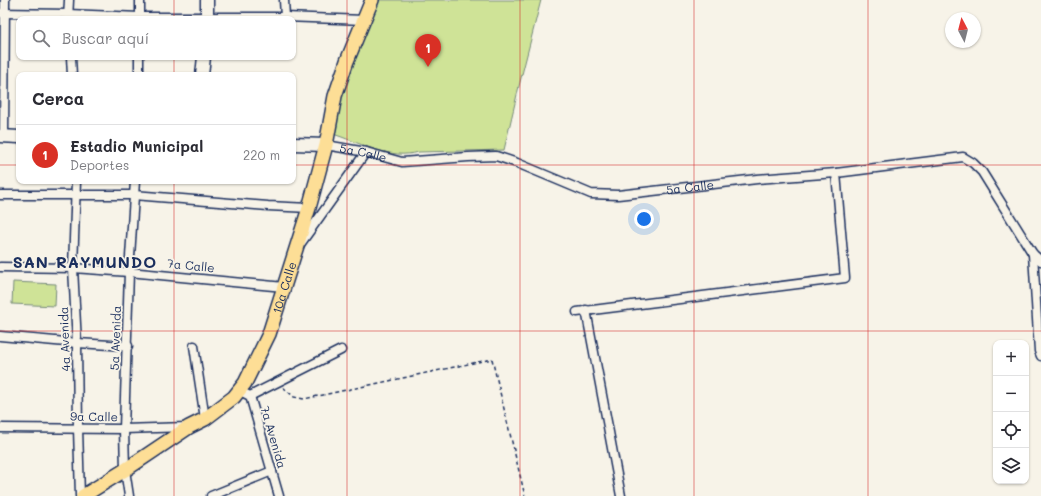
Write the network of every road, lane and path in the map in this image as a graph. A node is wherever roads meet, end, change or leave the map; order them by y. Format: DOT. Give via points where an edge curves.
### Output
graph roads {
  1 [pos="5,0"];
  2 [pos="69,0"];
  3 [pos="140,0"];
  4 [pos="207,0"];
  5 [pos="284,0"];
  6 [pos="372,0"];
  7 [pos="3,13"];
  8 [pos="68,16"];
  9 [pos="140,16"];
  10 [pos="207,16"];
  11 [pos="285,16"];
  12 [pos="296,17"];
  13 [pos="364,20"];
  14 [pos="71,60"];
  15 [pos="139,60"];
  16 [pos="204,60"];
  17 [pos="72,72"];
  18 [pos="138,72"];
  19 [pos="202,72"];
  20 [pos="2,136"];
  21 [pos="16,137"];
  22 [pos="296,144"];
  23 [pos="326,145"];
  24 [pos="366,152"];
  25 [pos="836,173"];
  26 [pos="76,184"];
  27 [pos="135,184"];
  28 [pos="0,195"];
  29 [pos="76,195"];
  30 [pos="134,195"];
  31 [pos="309,208"];
  32 [pos="295,252"];
  33 [pos="1033,254"];
  34 [pos="1041,262"];
  35 [pos="0,267"];
  36 [pos="73,268"];
  37 [pos="129,272"];
  38 [pos="284,287"];
  39 [pos="586,310"];
  40 [pos="577,312"];
  41 [pos="0,336"];
  42 [pos="77,344"];
  43 [pos="128,346"];
  44 [pos="194,346"];
  45 [pos="341,350"];
  46 [pos="1041,356"];
  47 [pos="278,383"];
  48 [pos="245,394"];
  49 [pos="205,419"];
  50 [pos="189,427"];
  51 [pos="0,428"];
  52 [pos="78,428"];
  53 [pos="124,429"];
  54 [pos="125,470"];
  55 [pos="272,471"];
  56 [pos="80,496"];
  57 [pos="83,496"];
  58 [pos="129,496"];
  59 [pos="211,496"];
  60 [pos="279,496"];
  61 [pos="525,496"];
  62 [pos="621,496"];
  1 -- 7 [label="street"];
  2 -- 8 [label="street"];
  3 -- 9 [label="street"];
  4 -- 10 [label="street"];
  5 -- 11 [label="street"];
  6 -- 13 [label="main road, 10a Calle"];
  7 -- 8 [label="street"];
  7 -- 20 [label="street"];
  12 -- 13 [label="street"];
  13 -- 23 [label="main road, 10a Calle" via="335,96"];
  14 -- 17 [label="street"];
  15 -- 18 [label="street"];
  16 -- 19 [label="street"];
  20 -- 21 [label="street"];
  22 -- 23 [label="street, 5a Calle"];
  23 -- 24 [label="street, 5a Calle"];
  23 -- 31 [label="main road, 10a Calle"];
  24 -- 25 [label="street, 5a Calle" via="402,162 496,156 591,194 618,195"];
  24 -- 32 [label="street"];
  25 -- 33 [label="street, 5a Calle" via="963,157 982,172"];
  25 -- 39 [label="street" via="845,278"];
  26 -- 29 [label="street, 4a Avenida"];
  27 -- 30 [label="street, 5a Avenida"];
  28 -- 29 [label="street"];
  29 -- 30 [label="street"];
  29 -- 36 [label="street, 4a Avenida"];
  30 -- 31 [label="street"];
  30 -- 37 [label="street, 5a Avenida"];
  31 -- 32 [label="main road, 10a Calle"];
  32 -- 38 [label="main road, 10a Calle"];
  33 -- 34 [label="street, 5a Calle"];
  33 -- 46 [label="street"];
  35 -- 36 [label="street, 7a Calle"];
  36 -- 37 [label="street, 7a Calle"];
  36 -- 42 [label="street, 4a Avenida"];
  37 -- 38 [label="street, 7a Calle"];
  37 -- 43 [label="street, 5a Avenida"];
  38 -- 48 [label="main road, 10a Calle" via="269,334 246,384"];
  39 -- 40 [label="street"];
  39 -- 62 [label="street"];
  41 -- 42 [label="street"];
  42 -- 43 [label="street"];
  42 -- 52 [label="street, 4a Avenida"];
  43 -- 53 [label="street, 5a Avenida"];
  44 -- 49 [label="street"];
  45 -- 47 [label="street"];
  47 -- 48 [label="street"];
  47 -- 61 [label="path" via="294,397 304,399 492,359"];
  48 -- 49 [label="main road, 10a Calle"];
  48 -- 55 [label="street, 7a Avenida"];
  49 -- 50 [label="main road, 10a Calle"];
  50 -- 53 [label="street, 9a Calle"];
  50 -- 54 [label="main road, 10a Calle"];
  51 -- 52 [label="street, 9a Calle"];
  52 -- 53 [label="street, 9a Calle"];
  52 -- 56 [label="street, 4a Avenida"];
  53 -- 54 [label="street, 5a Avenida"];
  54 -- 57 [label="main road, 10a Calle"];
  54 -- 58 [label="street, 5a Avenida"];
  55 -- 59 [label="street"];
  55 -- 60 [label="street, 7a Avenida"];
}
